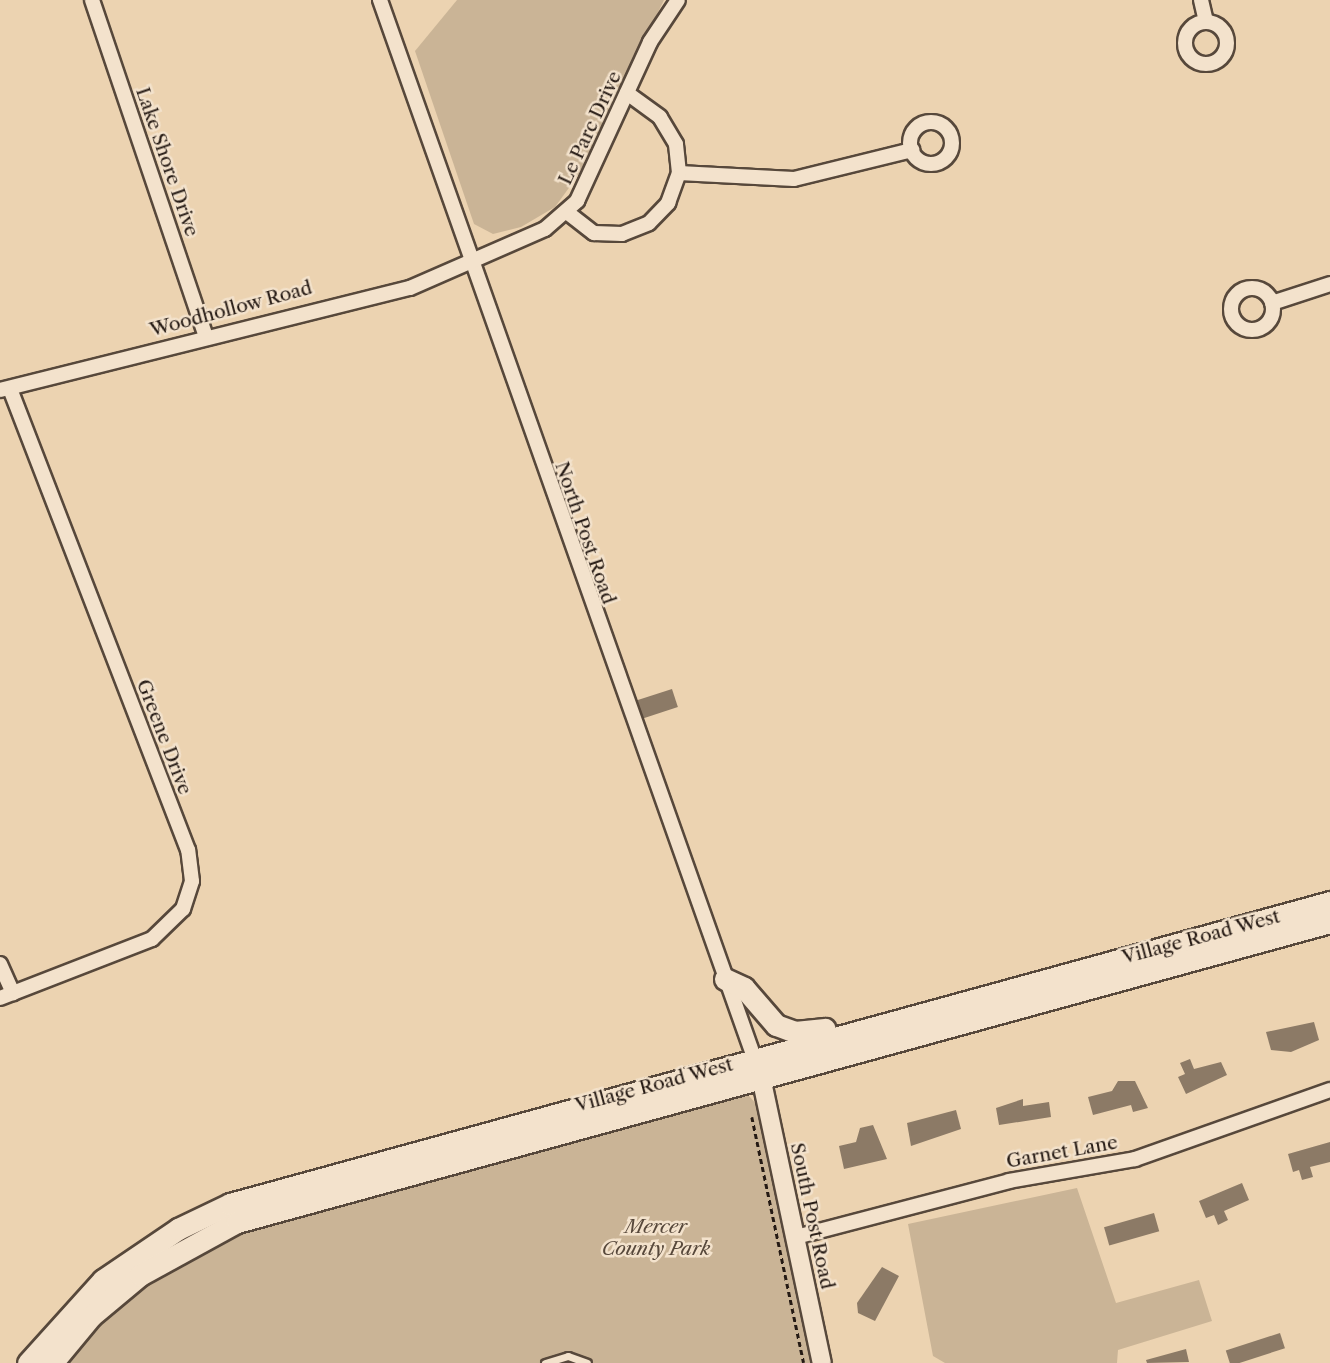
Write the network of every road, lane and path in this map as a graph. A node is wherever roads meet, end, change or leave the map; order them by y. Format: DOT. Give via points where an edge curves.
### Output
graph roads {
  1 [pos="92,0"];
  2 [pos="380,0"];
  3 [pos="678,0"];
  4 [pos="1201,0"];
  5 [pos="1206,21"];
  6 [pos="628,93"];
  7 [pos="912,150"];
  8 [pos="679,173"];
  9 [pos="568,213"];
  10 [pos="472,264"];
  11 [pos="1330,284"];
  12 [pos="1272,303"];
  13 [pos="206,336"];
  14 [pos="5,389"];
  15 [pos="1330,902"];
  16 [pos="1330,922"];
  17 [pos="1142,953"];
  18 [pos="0,964"];
  19 [pos="725,979"];
  20 [pos="6,996"];
  21 [pos="758,1068"];
  22 [pos="1330,1090"];
  23 [pos="752,1118"];
  24 [pos="796,1237"];
  25 [pos="28,1363"];
  26 [pos="52,1363"];
  27 [pos="545,1363"];
  28 [pos="587,1363"];
  29 [pos="804,1363"];
  30 [pos="822,1363"];
  1 -- 13 [label="street, Lake Shore Drive"];
  2 -- 10 [label="street, North Post Road"];
  3 -- 6 [label="street, Le Parc Drive"];
  4 -- 5 [label="street"];
  6 -- 8 [label="street" via="669,129"];
  6 -- 9 [label="street, Le Parc Drive"];
  7 -- 8 [label="street" via="794,179"];
  8 -- 9 [label="street" via="668,203 637,230 594,233"];
  9 -- 10 [label="street, Le Parc Drive"];
  10 -- 13 [label="street, Woodhollow Road" via="410,288"];
  10 -- 19 [label="street, North Post Road"];
  11 -- 12 [label="street"];
  13 -- 14 [label="street, Woodhollow Road"];
  14 -- 20 [label="street, Greene Drive" via="188,850 192,881 176,921 152,939"];
  15 -- 17 [label="main road, Village Road West"];
  16 -- 21 [label="main road, Village Road West"];
  17 -- 19 [label="main road" via="1094,955 815,1032 776,1025 744,988"];
  17 -- 21 [label="main road, Village Road West"];
  18 -- 20 [label="street"];
  19 -- 21 [label="street, North Post Road"];
  21 -- 24 [label="street, South Post Road"];
  21 -- 25 [label="main road, Village Road West" via="230,1204 178,1229 103,1280"];
  21 -- 26 [label="main road, Village Road West" via="237,1222 140,1275 91,1316"];
  22 -- 24 [label="street, Garnet Lane" via="1135,1159 1009,1181"];
  23 -- 29 [label="path"];
  24 -- 30 [label="street, South Post Road"];
  27 -- 28 [label="lane" via="568,1356"];
}
